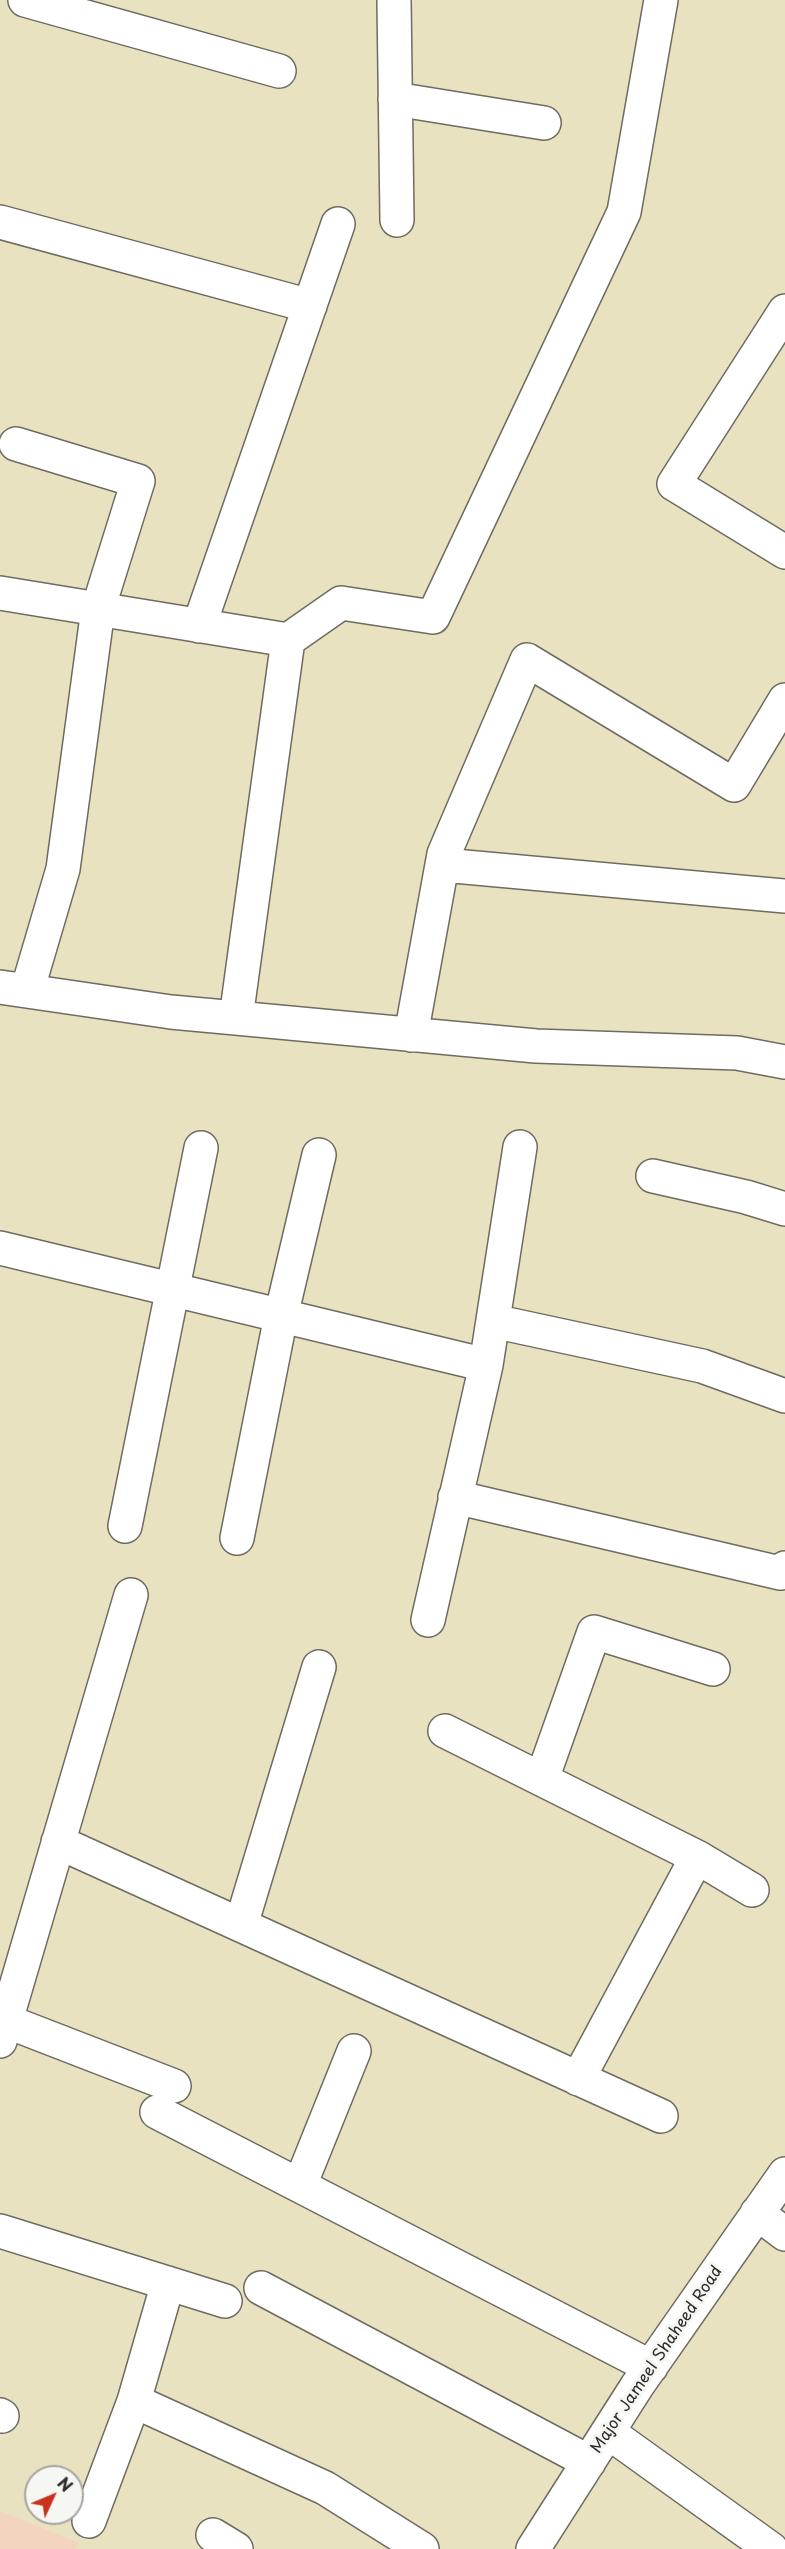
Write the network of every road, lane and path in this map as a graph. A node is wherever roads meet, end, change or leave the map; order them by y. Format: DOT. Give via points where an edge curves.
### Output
graph roads {
  1 [pos="25,0"];
  2 [pos="393,0"];
  3 [pos="661,0"];
  4 [pos="279,71"];
  5 [pos="395,99"];
  6 [pos="544,123"];
  7 [pos="397,220"];
  8 [pos="0,222"];
  9 [pos="338,224"];
  10 [pos="310,306"];
  11 [pos="785,311"];
  12 [pos="16,444"];
  13 [pos="785,552"];
  14 [pos="0,593"];
  15 [pos="98,609"];
  16 [pos="199,626"];
  17 [pos="288,640"];
  18 [pos="785,700"];
  19 [pos="443,865"];
  20 [pos="785,896"];
  21 [pos="13,989"];
  22 [pos="236,1018"];
  23 [pos="411,1035"];
  24 [pos="785,1062"];
  25 [pos="520,1147"];
  26 [pos="201,1148"];
  27 [pos="319,1155"];
  28 [pos="653,1176"];
  29 [pos="785,1209"];
  30 [pos="0,1248"];
  31 [pos="172,1290"];
  32 [pos="281,1316"];
  33 [pos="493,1321"];
  34 [pos="486,1365"];
  35 [pos="785,1396"];
  36 [pos="455,1497"];
  37 [pos="125,1526"];
  38 [pos="237,1538"];
  39 [pos="785,1568"];
  40 [pos="131,1595"];
  41 [pos="428,1620"];
  42 [pos="319,1667"];
  43 [pos="713,1669"];
  44 [pos="445,1731"];
  45 [pos="542,1779"];
  46 [pos="58,1842"];
  47 [pos="697,1857"];
  48 [pos="752,1890"];
  49 [pos="242,1925"];
  50 [pos="3,2031"];
  51 [pos="354,2051"];
  52 [pos="578,2079"];
  53 [pos="661,2116"];
  54 [pos="785,2174"];
  55 [pos="300,2185"];
  56 [pos="758,2213"];
  57 [pos="0,2231"];
  58 [pos="785,2234"];
  59 [pos="168,2283"];
  60 [pos="261,2288"];
  61 [pos="225,2301"];
  62 [pos="651,2367"];
  63 [pos="134,2401"];
  64 [pos="608,2432"];
  65 [pos="589,2462"];
  66 [pos="89,2521"];
  67 [pos="422,2549"];
  68 [pos="533,2549"];
  69 [pos="771,2549"];
  1 -- 4 [label="street"];
  2 -- 5 [label="street"];
  3 -- 17 [label="street" via="624,212 434,617 341,603"];
  5 -- 6 [label="street"];
  5 -- 7 [label="street"];
  8 -- 10 [label="street"];
  9 -- 10 [label="street"];
  10 -- 16 [label="street"];
  11 -- 13 [label="street" via="674,484"];
  12 -- 15 [label="street" via="138,481"];
  14 -- 15 [label="street"];
  15 -- 16 [label="street"];
  15 -- 21 [label="street" via="63,869"];
  16 -- 17 [label="street"];
  17 -- 22 [label="street"];
  18 -- 19 [label="street" via="734,785 527,660 444,854"];
  19 -- 20 [label="street"];
  19 -- 23 [label="street"];
  21 -- 22 [label="street"];
  22 -- 23 [label="street"];
  23 -- 24 [label="street" via="536,1046 737,1053"];
  25 -- 33 [label="street"];
  26 -- 31 [label="street"];
  27 -- 32 [label="street"];
  28 -- 29 [label="street"];
  30 -- 31 [label="street"];
  31 -- 32 [label="street"];
  31 -- 37 [label="street"];
  32 -- 34 [label="street"];
  32 -- 38 [label="street"];
  33 -- 34 [label="street"];
  33 -- 35 [label="street" via="702,1366"];
  34 -- 36 [label="street"];
  36 -- 39 [label="street" via="780,1573"];
  36 -- 41 [label="street"];
  40 -- 46 [label="street"];
  42 -- 49 [label="street"];
  43 -- 45 [label="street" via="594,1632"];
  44 -- 45 [label="street"];
  45 -- 47 [label="street"];
  46 -- 49 [label="street"];
  46 -- 50 [label="street"];
  47 -- 48 [label="street"];
  47 -- 52 [label="street"];
  49 -- 52 [label="street"];
  50 -- 55 [label="street" via="166,2099"];
  51 -- 55 [label="street"];
  52 -- 53 [label="street"];
  54 -- 56 [label="street, Major Jameel Shaheed Road"];
  55 -- 62 [label="street"];
  56 -- 58 [label="street"];
  56 -- 62 [label="street, Major Jameel Shaheed Road"];
  57 -- 59 [label="street"];
  59 -- 61 [label="street"];
  59 -- 63 [label="street"];
  60 -- 65 [label="street"];
  62 -- 64 [label="street, Major Jameel Shaheed Road"];
  63 -- 66 [label="street"];
  63 -- 67 [label="street" via="325,2488"];
  64 -- 65 [label="street, Major Jameel Shaheed Road"];
  64 -- 69 [label="street"];
  65 -- 68 [label="street, Major Jameel Shaheed Road"];
}
